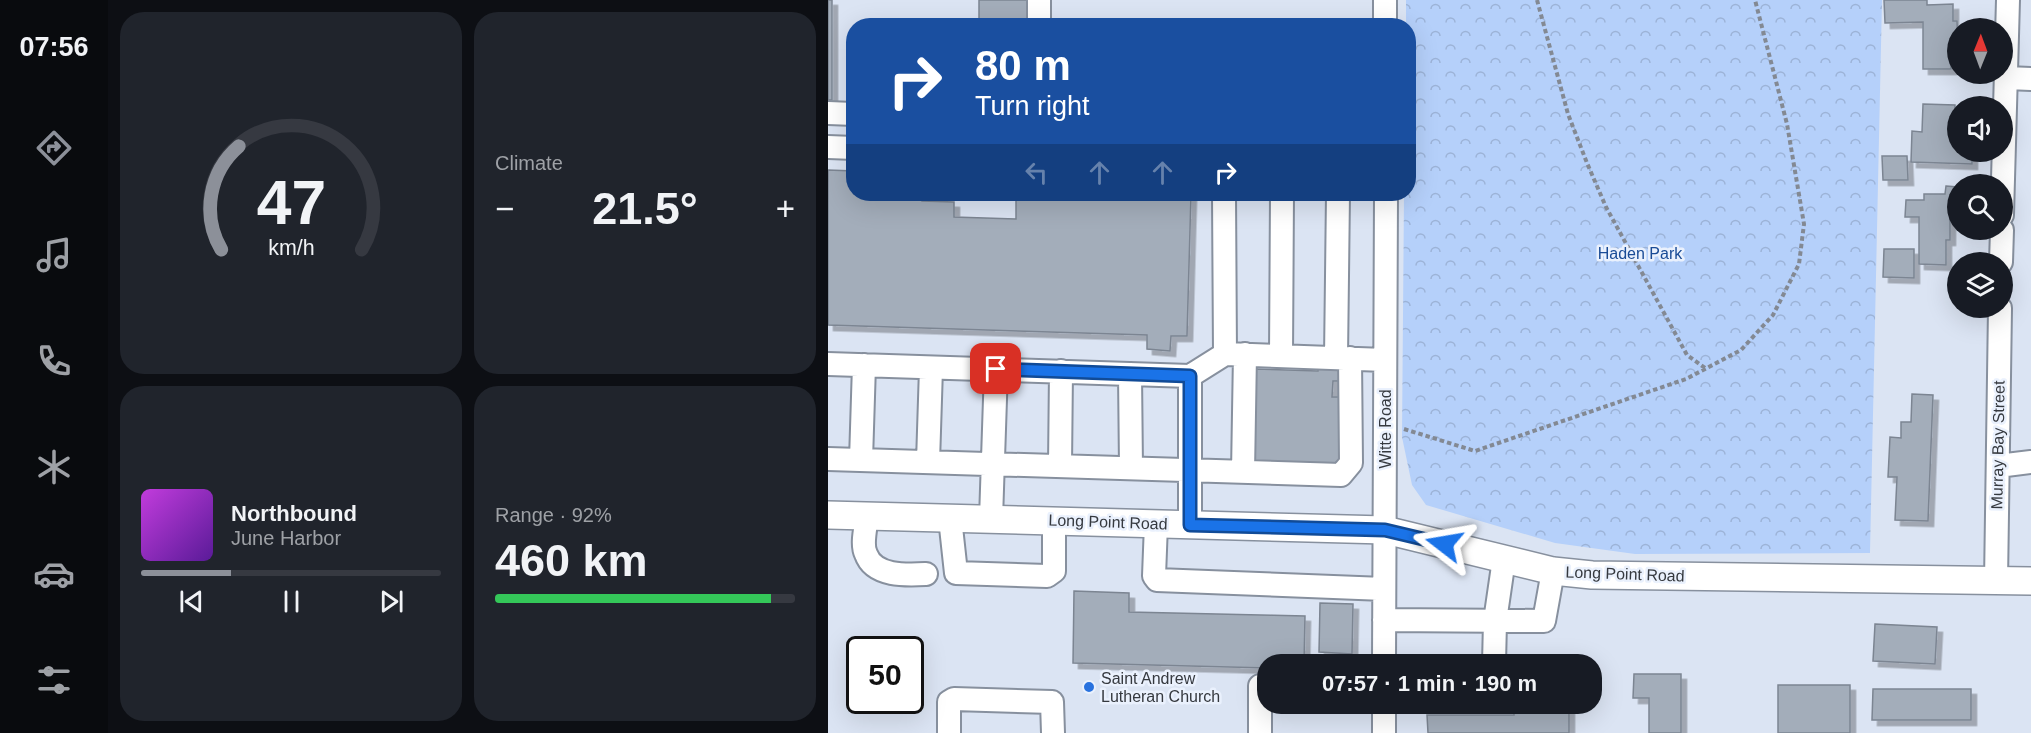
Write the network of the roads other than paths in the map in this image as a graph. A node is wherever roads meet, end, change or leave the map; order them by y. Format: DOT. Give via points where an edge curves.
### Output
graph roads {
  1 [pos="1039,0"];
  2 [pos="1385,0"];
  3 [pos="2008,0"];
  4 [pos="1039,18"];
  5 [pos="1385,18"];
  6 [pos="2008,18"];
  7 [pos="2013,78"];
  8 [pos="2031,79"];
  9 [pos="2007,84"];
  10 [pos="828,113"];
  11 [pos="846,114"];
  12 [pos="828,147"];
  13 [pos="846,148"];
  14 [pos="2003,174"];
  15 [pos="1224,201"];
  16 [pos="1282,201"];
  17 [pos="1338,201"];
  18 [pos="1386,201"];
  19 [pos="2000,318"];
  20 [pos="1235,354"];
  21 [pos="1281,356"];
  22 [pos="1343,358"];
  23 [pos="1385,360"];
  24 [pos="828,364"];
  25 [pos="864,365"];
  26 [pos="931,368"];
  27 [pos="996,369"];
  28 [pos="1060,371"];
  29 [pos="1130,374"];
  30 [pos="1190,376"];
  31 [pos="828,459"];
  32 [pos="861,460"];
  33 [pos="928,462"];
  34 [pos="2031,462"];
  35 [pos="993,464"];
  36 [pos="1060,466"];
  37 [pos="1998,466"];
  38 [pos="1131,468"];
  39 [pos="1191,470"];
  40 [pos="1244,472"];
  41 [pos="828,515"];
  42 [pos="867,516"];
  43 [pos="950,518"];
  44 [pos="991,519"];
  45 [pos="1054,521"];
  46 [pos="1156,524"];
  47 [pos="1190,525"];
  48 [pos="1385,530"];
  49 [pos="1504,559"];
  50 [pos="1553,571"];
  51 [pos="926,574"];
  52 [pos="1996,582"];
  53 [pos="2031,582"];
  54 [pos="1384,589"];
  55 [pos="1384,620"];
  56 [pos="1495,621"];
  57 [pos="1384,654"];
  58 [pos="1494,654"];
  59 [pos="1260,714"];
  60 [pos="1384,714"];
  61 [pos="949,733"];
  62 [pos="1053,733"];
  63 [pos="1260,733"];
  64 [pos="1384,733"];
  1 -- 4 [label="street"];
  2 -- 5 [label="street"];
  3 -- 6 [label="street"];
  7 -- 8 [label="street"];
  9 -- 14 [label="street"];
  10 -- 11 [label="street"];
  12 -- 13 [label="street"];
  15 -- 20 [label="street"];
  16 -- 21 [label="street"];
  17 -- 22 [label="street"];
  18 -- 23 [label="street, Witte Road"];
  19 -- 37 [label="street, Murray Bay Street"];
  20 -- 21 [label="street"];
  20 -- 30 [label="street"];
  20 -- 40 [label="street"];
  21 -- 22 [label="street"];
  22 -- 23 [label="street"];
  22 -- 40 [label="street" via="1351,463 1341,475"];
  23 -- 48 [label="street, Witte Road"];
  24 -- 25 [label="street"];
  25 -- 26 [label="street"];
  25 -- 32 [label="street"];
  26 -- 27 [label="street"];
  26 -- 33 [label="street"];
  27 -- 28 [label="street"];
  27 -- 35 [label="street"];
  28 -- 29 [label="street"];
  28 -- 36 [label="street"];
  29 -- 30 [label="street"];
  29 -- 38 [label="street"];
  30 -- 39 [label="street"];
  31 -- 32 [label="street"];
  32 -- 33 [label="street"];
  33 -- 35 [label="street"];
  34 -- 37 [label="street"];
  35 -- 36 [label="street"];
  35 -- 44 [label="street"];
  36 -- 38 [label="street"];
  37 -- 52 [label="street, Murray Bay Street"];
  38 -- 39 [label="street"];
  39 -- 40 [label="street"];
  39 -- 47 [label="street"];
  41 -- 42 [label="main road, Long Point Road"];
  42 -- 43 [label="main road, Long Point Road"];
  42 -- 51 [label="street" via="864,546 870,561 894,574"];
  43 -- 44 [label="main road, Long Point Road"];
  43 -- 45 [label="street" via="956,573 1035,576 1047,576 1054,571"];
  44 -- 45 [label="main road, Long Point Road"];
  45 -- 46 [label="main road, Long Point Road"];
  46 -- 47 [label="main road, Long Point Road"];
  46 -- 54 [label="street" via="1157,580"];
  47 -- 48 [label="main road, Long Point Road"];
  48 -- 49 [label="main road, Long Point Road"];
  48 -- 54 [label="street, Witte Road"];
  49 -- 50 [label="main road, Long Point Road"];
  49 -- 56 [label="street"];
  50 -- 52 [label="main road, Long Point Road"];
  50 -- 56 [label="street" via="1544,621"];
  52 -- 53 [label="main road, Long Point Road"];
  54 -- 55 [label="street, Witte Road"];
  55 -- 56 [label="street"];
  55 -- 57 [label="street, Witte Road"];
  56 -- 58 [label="street"];
  59 -- 63 [label="street"];
  60 -- 64 [label="street"];
  61 -- 62 [label="street" via="950,702 954,699 1052,702"];
}
